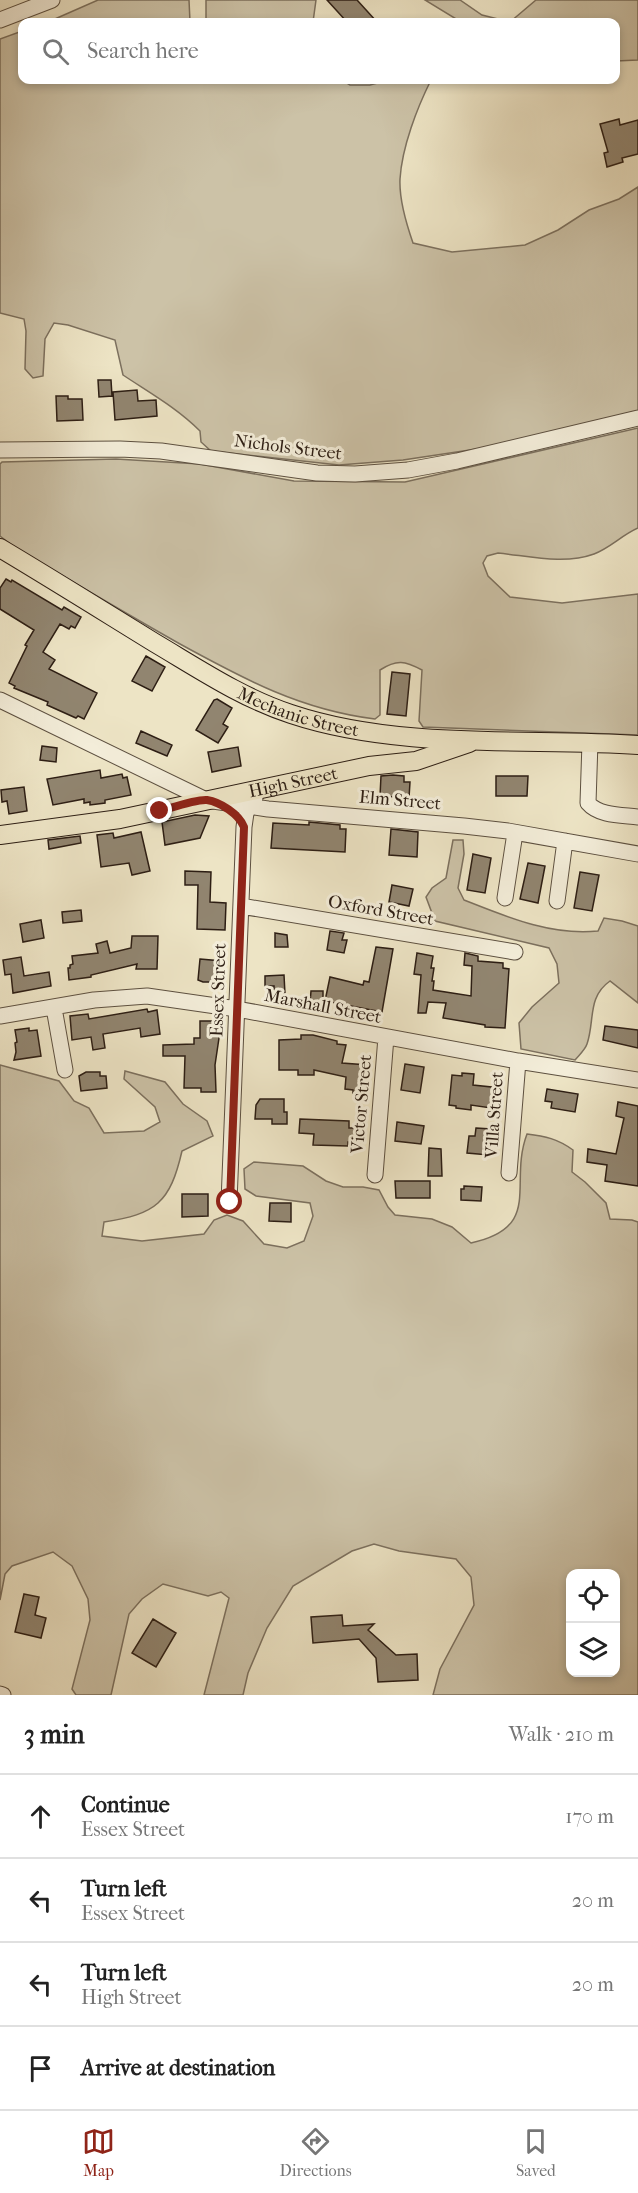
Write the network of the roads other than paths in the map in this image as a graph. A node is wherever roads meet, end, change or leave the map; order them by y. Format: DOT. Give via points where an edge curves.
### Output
graph roads {
  1 [pos="44,1"];
  2 [pos="0,20"];
  3 [pos="638,418"];
  4 [pos="0,450"];
  5 [pos="0,548"];
  6 [pos="0,700"];
  7 [pos="479,740"];
  8 [pos="590,742"];
  9 [pos="638,745"];
  10 [pos="269,786"];
  11 [pos="206,800"];
  12 [pos="250,806"];
  13 [pos="638,817"];
  14 [pos="244,827"];
  15 [pos="515,832"];
  16 [pos="0,835"];
  17 [pos="565,841"];
  18 [pos="638,854"];
  19 [pos="506,898"];
  20 [pos="557,901"];
  21 [pos="241,906"];
  22 [pos="515,952"];
  23 [pos="54,1008"];
  24 [pos="237,1009"];
  25 [pos="0,1016"];
  26 [pos="386,1037"];
  27 [pos="518,1060"];
  28 [pos="65,1070"];
  29 [pos="638,1080"];
  30 [pos="509,1173"];
  31 [pos="375,1174"];
  32 [pos="230,1202"];
  1 -- 2 [label="street"];
  3 -- 4 [label="street, Nichols Street" via="457,461 355,474 317,473 161,451"];
  5 -- 7 [label="main road, Mechanic Street" via="267,706 352,730"];
  6 -- 11 [label="street, Elm Street"];
  7 -- 8 [label="main road, Mechanic Street"];
  7 -- 10 [label="main road, High Street" via="416,761"];
  8 -- 9 [label="main road, Mechanic Street"];
  8 -- 13 [label="street" via="588,803 593,809"];
  10 -- 11 [label="main road, High Street"];
  10 -- 12 [label="street"];
  11 -- 12 [label="street, Elm Street"];
  11 -- 14 [label="street" via="230,810"];
  11 -- 16 [label="main road, High Street" via="120,819"];
  12 -- 14 [label="street, Essex Street"];
  12 -- 15 [label="street, Elm Street"];
  14 -- 21 [label="street, Essex Street"];
  15 -- 17 [label="street, Elm Street"];
  15 -- 19 [label="street"];
  17 -- 18 [label="street, Elm Street"];
  17 -- 20 [label="street"];
  21 -- 22 [label="street, Oxford Street"];
  21 -- 24 [label="street, Essex Street"];
  23 -- 24 [label="street, Marshall Street" via="147,996"];
  23 -- 25 [label="street, Marshall Street"];
  23 -- 28 [label="street"];
  24 -- 26 [label="street, Marshall Street"];
  24 -- 32 [label="street, Essex Street"];
  26 -- 27 [label="street, Marshall Street"];
  26 -- 31 [label="street, Victor Street"];
  27 -- 29 [label="street, Marshall Street"];
  27 -- 30 [label="street, Villa Street"];
}
